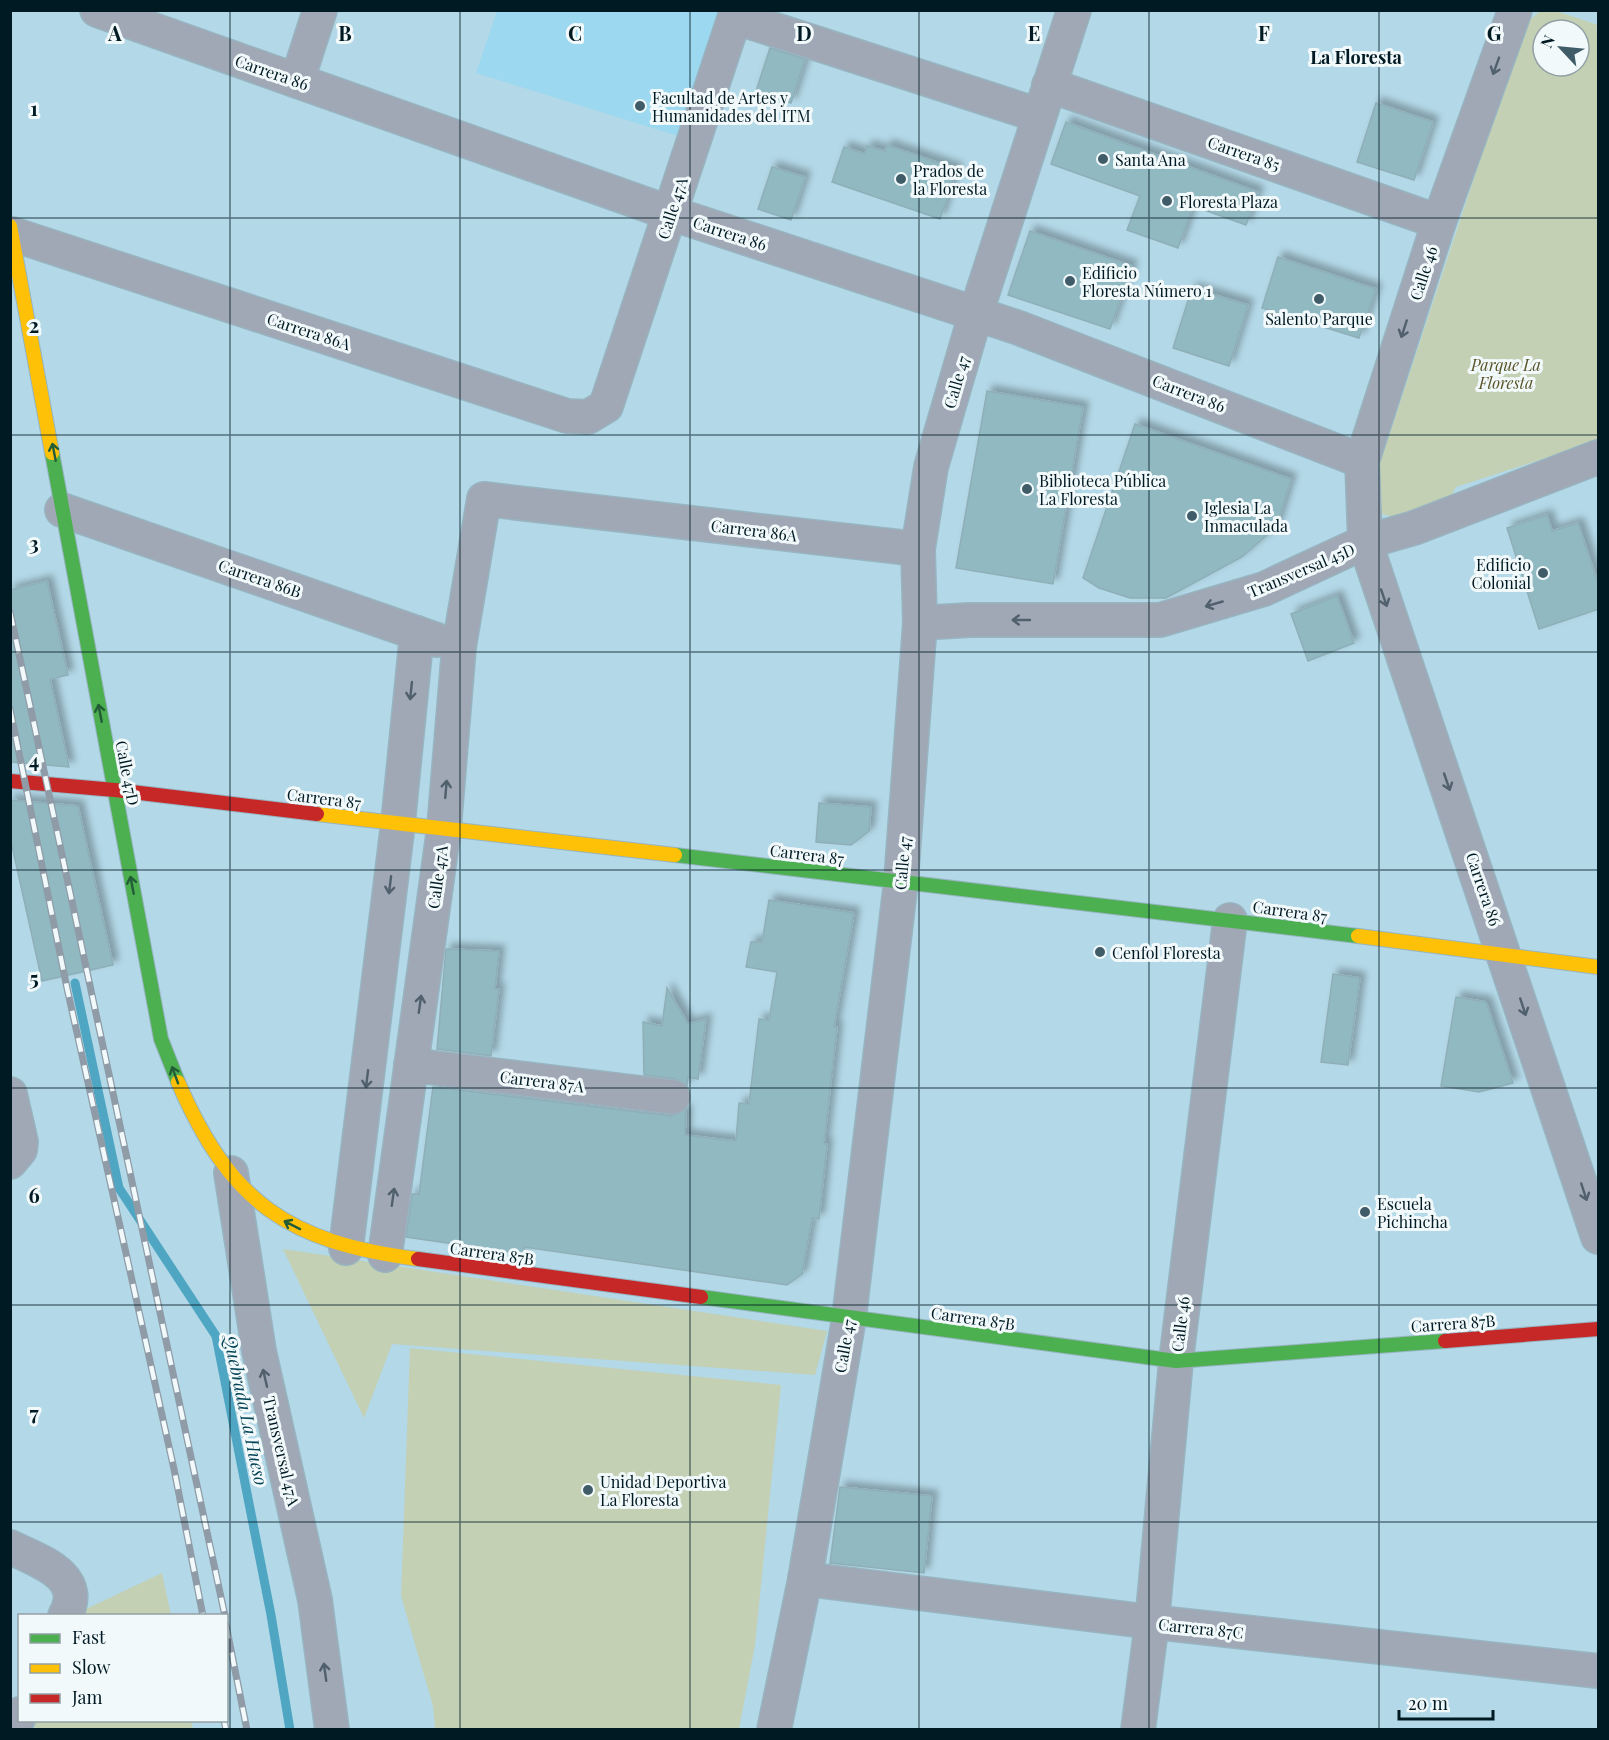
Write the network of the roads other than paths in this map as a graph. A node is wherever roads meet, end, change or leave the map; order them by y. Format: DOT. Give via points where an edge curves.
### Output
graph roads {
  1 [pos="97,10"];
  2 [pos="320,10"];
  3 [pos="1074,10"];
  4 [pos="1515,10"];
  5 [pos="736,14"];
  6 [pos="297,81"];
  7 [pos="1044,100"];
  8 [pos="670,213"];
  9 [pos="1439,222"];
  10 [pos="11,230"];
  11 [pos="976,313"];
  12 [pos="606,406"];
  13 [pos="1599,457"];
  14 [pos="1362,461"];
  15 [pos="484,499"];
  16 [pos="62,510"];
  17 [pos="1365,542"];
  18 [pos="918,549"];
  19 [pos="920,623"];
  20 [pos="417,633"];
  21 [pos="459,647"];
  22 [pos="10,781"];
  23 [pos="115,790"];
  24 [pos="398,823"];
  25 [pos="444,828"];
  26 [pos="901,881"];
  27 [pos="1230,920"];
  28 [pos="1507,957"];
  29 [pos="1599,967"];
  30 [pos="411,1065"];
  31 [pos="10,1094"];
  32 [pos="673,1097"];
  33 [pos="10,1162"];
  34 [pos="231,1173"];
  35 [pos="1599,1237"];
  36 [pos="346,1248"];
  37 [pos="385,1255"];
  38 [pos="849,1318"];
  39 [pos="1599,1329"];
  40 [pos="1176,1361"];
  41 [pos="10,1547"];
  42 [pos="805,1580"];
  43 [pos="66,1614"];
  44 [pos="1152,1622"];
  45 [pos="1599,1671"];
  46 [pos="332,1730"];
  47 [pos="774,1730"];
  48 [pos="1138,1730"];
  1 -- 6 [label="street, Carrera 86"];
  2 -- 6 [label="street"];
  3 -- 7 [label="street, Calle 47"];
  4 -- 9 [label="street, Calle 46, one-way"];
  5 -- 7 [label="street, Carrera 85"];
  5 -- 8 [label="street, Calle 47A"];
  6 -- 8 [label="street, Carrera 86"];
  7 -- 9 [label="street, Carrera 85"];
  7 -- 11 [label="street, Calle 47"];
  8 -- 11 [label="street, Carrera 86"];
  8 -- 12 [label="street, Calle 47A"];
  9 -- 14 [label="street, Calle 46, one-way"];
  10 -- 12 [label="street, Carrera 86A" via="567,416 588,417"];
  16 -- 10 [label="street, Calle 47D, one-way"];
  11 -- 14 [label="street, Carrera 86"];
  11 -- 18 [label="street, Calle 47" via="931,467"];
  13 -- 17 [label="street, Transversal 45D" via="1414,528"];
  14 -- 17 [label="street, Calle 46"];
  15 -- 18 [label="street, Carrera 86A"];
  15 -- 21 [label="street, Calle 47A"];
  16 -- 20 [label="street, Carrera 86B"];
  23 -- 16 [label="street, Calle 47D, one-way"];
  17 -- 19 [label="street, Transversal 45D, one-way" via="1264,589 1160,620"];
  17 -- 28 [label="street, Carrera 86, one-way"];
  18 -- 19 [label="street, Calle 47"];
  19 -- 26 [label="street, Calle 47"];
  20 -- 21 [label="street, Carrera 86B"];
  20 -- 24 [label="street, one-way"];
  25 -- 21 [label="street, Calle 47A, one-way"];
  22 -- 23 [label="street, Carrera 87"];
  23 -- 24 [label="street, Carrera 87"];
  34 -- 23 [label="street, Calle 47D, one-way" via="183,1099 161,1039"];
  24 -- 25 [label="street, Carrera 87"];
  24 -- 36 [label="street, one-way"];
  25 -- 26 [label="street, Carrera 87"];
  30 -- 25 [label="street, Calle 47A, one-way"];
  26 -- 27 [label="street, Carrera 87"];
  26 -- 38 [label="street, Calle 47"];
  27 -- 28 [label="street, Carrera 87"];
  27 -- 40 [label="street, Calle 46"];
  28 -- 29 [label="street, Carrera 87"];
  28 -- 35 [label="street, Carrera 86, one-way"];
  30 -- 32 [label="street, Carrera 87A"];
  37 -- 30 [label="street, Calle 47A, one-way"];
  31 -- 33 [label="street" via="21,1142"];
  36 -- 34 [label="street, Calle 47D, one-way" via="291,1226 262,1207"];
  46 -- 34 [label="street, Transversal 47A, one-way" via="315,1600 259,1350"];
  36 -- 37 [label="street, Carrera 87B"];
  37 -- 38 [label="street, Carrera 87B"];
  38 -- 40 [label="street, Carrera 87B"];
  38 -- 42 [label="street, Calle 47"];
  39 -- 40 [label="street, Carrera 87B"];
  40 -- 44 [label="street, Calle 46"];
  41 -- 43 [label="street" via="49,1566 68,1582 72,1599"];
  42 -- 44 [label="street, Carrera 87C"];
  42 -- 47 [label="street, Calle 47"];
  44 -- 45 [label="street, Carrera 87C"];
  44 -- 48 [label="street, Calle 46"];
}
